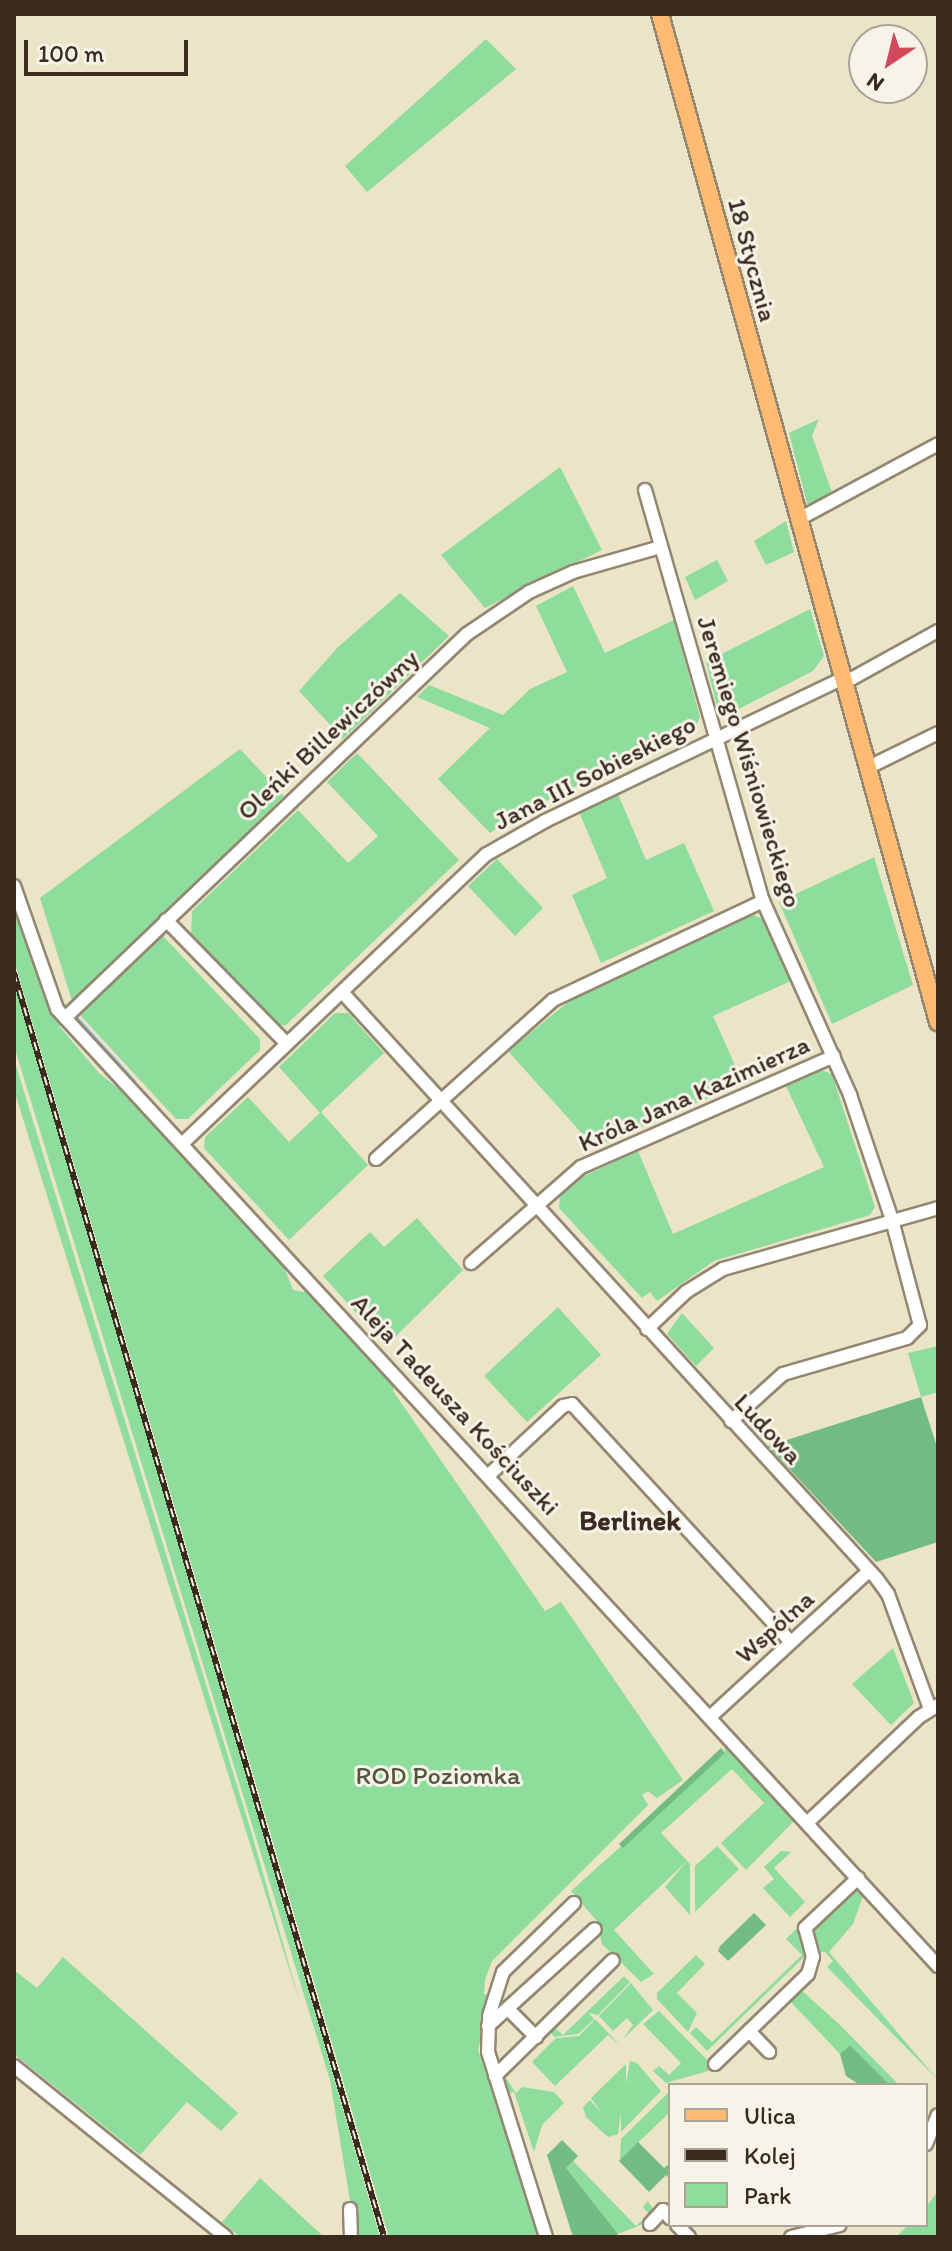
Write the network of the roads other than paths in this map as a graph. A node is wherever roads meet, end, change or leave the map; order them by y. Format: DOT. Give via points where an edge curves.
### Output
graph roads {
  1 [pos="660,14"];
  2 [pos="938,444"];
  3 [pos="645,490"];
  4 [pos="799,519"];
  5 [pos="660,547"];
  6 [pos="938,631"];
  7 [pos="844,681"];
  8 [pos="938,733"];
  9 [pos="716,736"];
  10 [pos="867,768"];
  11 [pos="14,886"];
  12 [pos="763,901"];
  13 [pos="166,920"];
  14 [pos="342,992"];
  15 [pos="65,1018"];
  16 [pos="938,1022"];
  17 [pos="287,1044"];
  18 [pos="834,1056"];
  19 [pos="441,1101"];
  20 [pos="183,1143"];
  21 [pos="376,1159"];
  22 [pos="536,1203"];
  23 [pos="938,1208"];
  24 [pos="892,1220"];
  25 [pos="471,1263"];
  26 [pos="647,1329"];
  27 [pos="731,1421"];
  28 [pos="490,1474"];
  29 [pos="869,1571"];
  30 [pos="791,1642"];
  31 [pos="934,1707"];
  32 [pos="710,1717"];
  33 [pos="807,1823"];
  34 [pos="858,1878"];
  35 [pos="574,1903"];
  36 [pos="595,1929"];
  37 [pos="613,1960"];
  38 [pos="938,1966"];
  39 [pos="510,2011"];
  40 [pos="488,2026"];
  41 [pos="749,2031"];
  42 [pos="536,2037"];
  43 [pos="769,2052"];
  44 [pos="715,2064"];
  45 [pos="14,2066"];
  46 [pos="495,2076"];
  47 [pos="938,2115"];
  48 [pos="928,2139"];
  49 [pos="350,2209"];
  50 [pos="668,2216"];
  51 [pos="650,2224"];
  52 [pos="832,2227"];
  53 [pos="226,2237"];
  54 [pos="351,2237"];
  55 [pos="546,2237"];
  56 [pos="791,2237"];
  1 -- 4 [label="main road, 18 Stycznia"];
  2 -- 4 [label="street"];
  3 -- 5 [label="street, Jeremiego Wiśniowieckiego"];
  4 -- 7 [label="main road, 18 Stycznia"];
  5 -- 9 [label="street, Jeremiego Wiśniowieckiego"];
  5 -- 13 [label="street, Oleńki Billewiczówny" via="600,560 489,617"];
  6 -- 7 [label="street"];
  7 -- 9 [label="street, Jana III Sobieskiego"];
  7 -- 10 [label="main road, 18 Stycznia"];
  8 -- 10 [label="street"];
  9 -- 12 [label="street, Jeremiego Wiśniowieckiego"];
  9 -- 14 [label="street, Jana III Sobieskiego" via="487,854"];
  10 -- 16 [label="main road, 18 Stycznia"];
  11 -- 15 [label="street, Aleja Tadeusza Kościuszki" via="53,1002"];
  12 -- 18 [label="street, Jeremiego Wiśniowieckiego"];
  12 -- 19 [label="street" via="553,1000"];
  13 -- 15 [label="street, Oleńki Billewiczówny"];
  13 -- 17 [label="street"];
  14 -- 17 [label="street, Jana III Sobieskiego"];
  14 -- 19 [label="street, Ludowa"];
  15 -- 20 [label="street, Aleja Tadeusza Kościuszki"];
  17 -- 20 [label="street, Jana III Sobieskiego"];
  18 -- 22 [label="street, Króla Jana Kazimierza" via="594,1160"];
  18 -- 24 [label="street, Jeremiego Wiśniowieckiego"];
  19 -- 21 [label="street"];
  19 -- 22 [label="street, Ludowa"];
  20 -- 28 [label="street, Aleja Tadeusza Kościuszki"];
  22 -- 25 [label="street"];
  22 -- 26 [label="street, Ludowa"];
  23 -- 24 [label="street"];
  24 -- 26 [label="street" via="723,1269 686,1292"];
  24 -- 27 [label="street, Jeremiego Wiśniowieckiego" via="919,1320 917,1333 783,1374"];
  26 -- 27 [label="street, Ludowa"];
  27 -- 29 [label="street, Ludowa"];
  28 -- 30 [label="street" via="563,1406 572,1404"];
  28 -- 32 [label="street, Aleja Tadeusza Kościuszki"];
  29 -- 30 [label="street, Wspólna"];
  29 -- 31 [label="street, Ludowa" via="888,1594"];
  30 -- 32 [label="street, Wspólna"];
  31 -- 33 [label="street"];
  32 -- 33 [label="street, Aleja Tadeusza Kościuszki"];
  33 -- 34 [label="street, Aleja Tadeusza Kościuszki"];
  34 -- 38 [label="street, Aleja Tadeusza Kościuszki"];
  34 -- 41 [label="street" via="805,1928 811,1969"];
  35 -- 40 [label="street" via="500,1976"];
  36 -- 39 [label="street"];
  37 -- 42 [label="street"];
  39 -- 40 [label="street"];
  39 -- 42 [label="street"];
  40 -- 46 [label="street"];
  41 -- 43 [label="street"];
  41 -- 44 [label="street"];
  42 -- 46 [label="street"];
  45 -- 53 [label="street"];
  46 -- 55 [label="street"];
  47 -- 48 [label="street"];
  49 -- 54 [label="street"];
  50 -- 51 [label="street" via="663,2210"];
  52 -- 56 [label="street"];
}
